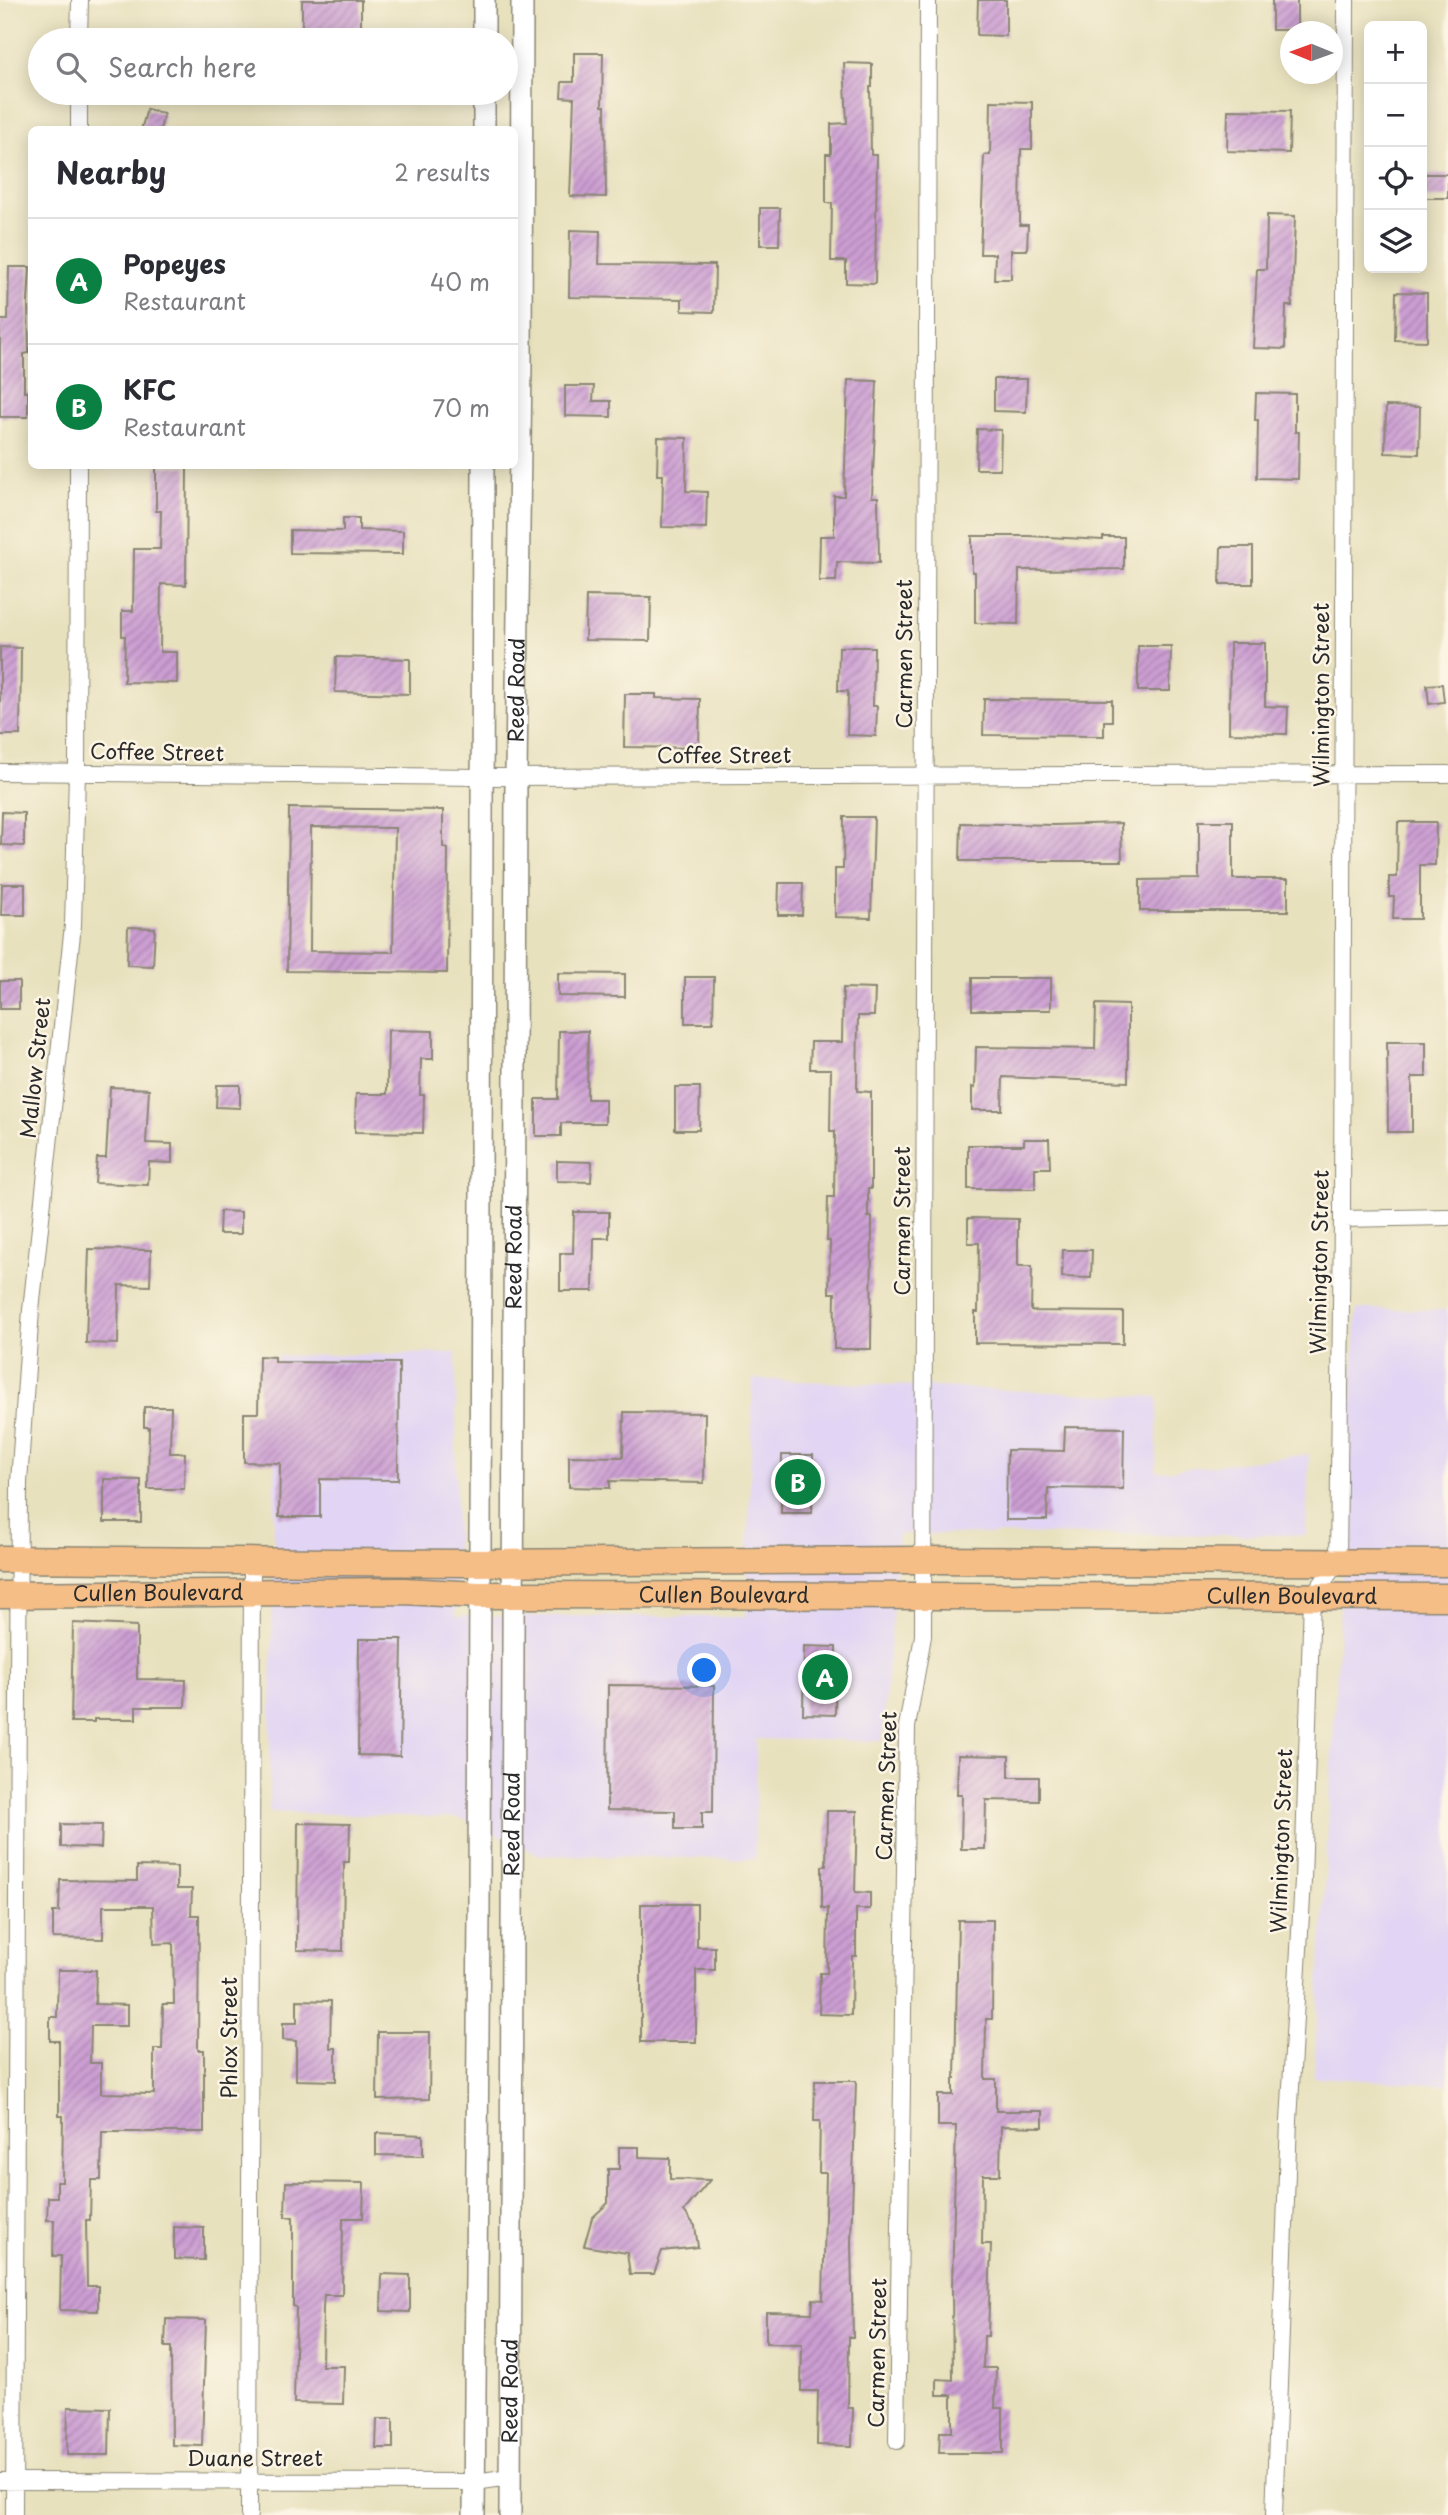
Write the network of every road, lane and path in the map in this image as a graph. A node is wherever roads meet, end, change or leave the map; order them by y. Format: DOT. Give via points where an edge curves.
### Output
graph roads {
  1 [pos="80,0"];
  2 [pos="928,0"];
  3 [pos="1346,0"];
  4 [pos="484,3"];
  5 [pos="522,4"];
  6 [pos="79,28"];
  7 [pos="484,28"];
  8 [pos="79,105"];
  9 [pos="484,105"];
  10 [pos="79,126"];
  11 [pos="484,126"];
  12 [pos="518,360"];
  13 [pos="78,469"];
  14 [pos="483,469"];
  15 [pos="517,469"];
  16 [pos="0,772"];
  17 [pos="77,773"];
  18 [pos="1342,774"];
  19 [pos="1448,774"];
  20 [pos="482,777"];
  21 [pos="516,777"];
  22 [pos="925,777"];
  23 [pos="1448,1217"];
  24 [pos="1342,1219"];
  25 [pos="482,1243"];
  26 [pos="515,1244"];
  27 [pos="9,1559"];
  28 [pos="923,1560"];
  29 [pos="252,1561"];
  30 [pos="1338,1561"];
  31 [pos="480,1563"];
  32 [pos="514,1563"];
  33 [pos="1448,1563"];
  34 [pos="252,1592"];
  35 [pos="10,1595"];
  36 [pos="479,1595"];
  37 [pos="514,1595"];
  38 [pos="922,1595"];
  39 [pos="1312,1597"];
  40 [pos="1448,1597"];
  41 [pos="479,1913"];
  42 [pos="512,1914"];
  43 [pos="512,2196"];
  44 [pos="477,2198"];
  45 [pos="897,2441"];
  46 [pos="510,2477"];
  47 [pos="249,2480"];
  48 [pos="7,2481"];
  49 [pos="475,2482"];
  50 [pos="14,2515"];
  51 [pos="249,2515"];
  52 [pos="474,2515"];
  53 [pos="510,2515"];
  54 [pos="1274,2515"];
  1 -- 6 [label="street"];
  2 -- 22 [label="street, Carmen Street"];
  3 -- 18 [label="street, Wilmington Street"];
  4 -- 5 [label="street"];
  4 -- 7 [label="street"];
  5 -- 12 [label="street, Reed Road"];
  8 -- 10 [label="street"];
  9 -- 11 [label="street"];
  13 -- 17 [label="street, Mallow Street"];
  14 -- 20 [label="street, Reed Road"];
  15 -- 21 [label="street, Reed Road"];
  16 -- 17 [label="street, Coffee Street"];
  17 -- 20 [label="street, Coffee Street"];
  17 -- 27 [label="street, Mallow Street" via="73,925"];
  18 -- 19 [label="street, Coffee Street"];
  18 -- 22 [label="street, Coffee Street"];
  18 -- 24 [label="street, Wilmington Street"];
  20 -- 21 [label="street, Coffee Street"];
  20 -- 25 [label="street, Reed Road"];
  21 -- 22 [label="street, Coffee Street"];
  21 -- 26 [label="street, Reed Road"];
  22 -- 28 [label="street, Carmen Street"];
  23 -- 24 [label="street"];
  24 -- 30 [label="street, Wilmington Street"];
  25 -- 26 [label="street"];
  25 -- 31 [label="street, Reed Road"];
  26 -- 32 [label="street, Reed Road"];
  27 -- 29 [label="main road, Cullen Boulevard"];
  27 -- 35 [label="street, Mallow Street"];
  28 -- 30 [label="main road, Cullen Boulevard"];
  28 -- 32 [label="main road, Cullen Boulevard"];
  28 -- 38 [label="street, Carmen Street"];
  29 -- 31 [label="main road, Cullen Boulevard"];
  29 -- 34 [label="street, Phlox Street"];
  30 -- 33 [label="main road, Cullen Boulevard"];
  30 -- 39 [label="street"];
  31 -- 32 [label="main road, Cullen Boulevard"];
  31 -- 36 [label="street, Reed Road"];
  32 -- 37 [label="street, Reed Road"];
  34 -- 35 [label="main road, Cullen Boulevard"];
  34 -- 36 [label="main road, Cullen Boulevard"];
  34 -- 47 [label="street, Phlox Street"];
  35 -- 48 [label="street, Mallow Street"];
  36 -- 37 [label="main road, Cullen Boulevard"];
  36 -- 41 [label="street, Reed Road"];
  37 -- 38 [label="main road, Cullen Boulevard"];
  37 -- 42 [label="street, Reed Road"];
  38 -- 39 [label="main road, Cullen Boulevard"];
  38 -- 45 [label="street, Carmen Street" via="923,1636 907,1727"];
  39 -- 40 [label="main road, Cullen Boulevard"];
  39 -- 54 [label="street, Wilmington Street"];
  41 -- 42 [label="street"];
  41 -- 44 [label="street, Reed Road"];
  42 -- 43 [label="street, Reed Road"];
  43 -- 44 [label="street"];
  43 -- 46 [label="street, Reed Road"];
  44 -- 49 [label="street, Reed Road"];
  46 -- 49 [label="street, Duane Street"];
  46 -- 53 [label="street, Reed Road"];
  47 -- 48 [label="street, Duane Street"];
  47 -- 49 [label="street, Duane Street"];
  47 -- 51 [label="street, Phlox Street"];
  48 -- 50 [label="street, Mallow Street"];
  49 -- 52 [label="street, Reed Road"];
}
